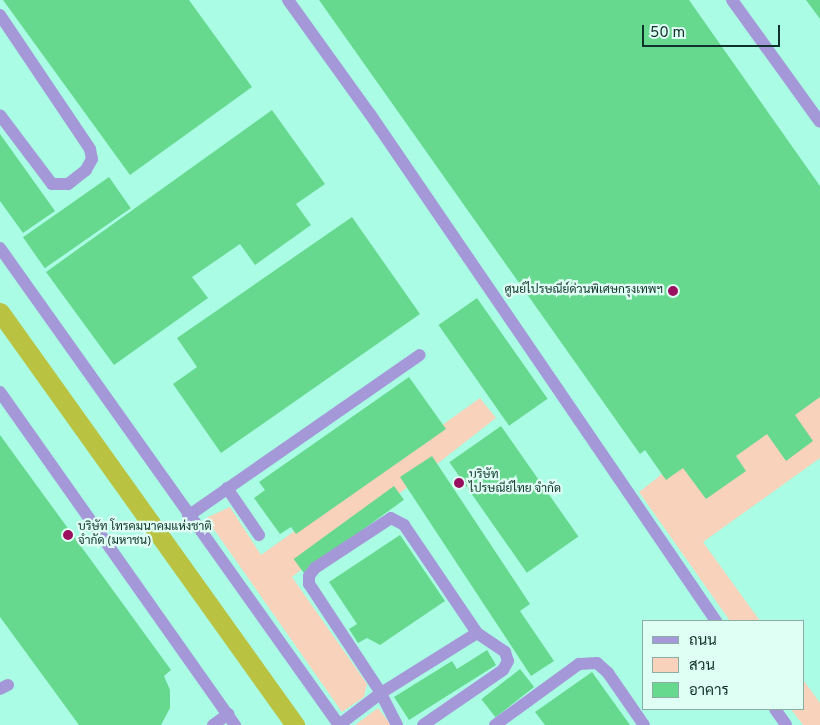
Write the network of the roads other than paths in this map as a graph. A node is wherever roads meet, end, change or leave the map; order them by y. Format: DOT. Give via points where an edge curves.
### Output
graph roads {
  1 [pos="288,0"];
  2 [pos="732,0"];
  3 [pos="0,15"];
  4 [pos="0,115"];
  5 [pos="820,122"];
  6 [pos="0,248"];
  7 [pos="420,355"];
  8 [pos="0,392"];
  9 [pos="227,488"];
  10 [pos="188,516"];
  11 [pos="259,535"];
  12 [pos="715,620"];
  13 [pos="477,633"];
  14 [pos="381,694"];
  15 [pos="776,710"];
  16 [pos="232,720"];
  17 [pos="213,725"];
  18 [pos="339,725"];
  19 [pos="397,725"];
  20 [pos="423,725"];
  21 [pos="495,725"];
  22 [pos="644,725"];
  23 [pos="786,725"];
  1 -- 12 [label="street" via="370,114"];
  2 -- 5 [label="street"];
  3 -- 4 [label="street" via="90,148 92,159 86,170 68,184 52,184"];
  6 -- 10 [label="street"];
  7 -- 9 [label="street"];
  8 -- 16 [label="street"];
  9 -- 10 [label="street"];
  9 -- 11 [label="street"];
  10 -- 18 [label="street"];
  13 -- 14 [label="street"];
  13 -- 14 [label="street" via="404,525 397,520 385,521 315,568 309,576 309,584"];
  13 -- 20 [label="street" via="505,652 508,661 503,670"];
  14 -- 18 [label="street"];
  14 -- 19 [label="street"];
  15 -- 23 [label="street"];
  16 -- 17 [label="street"];
  21 -- 22 [label="street" via="579,664 597,663 608,672"];
}
